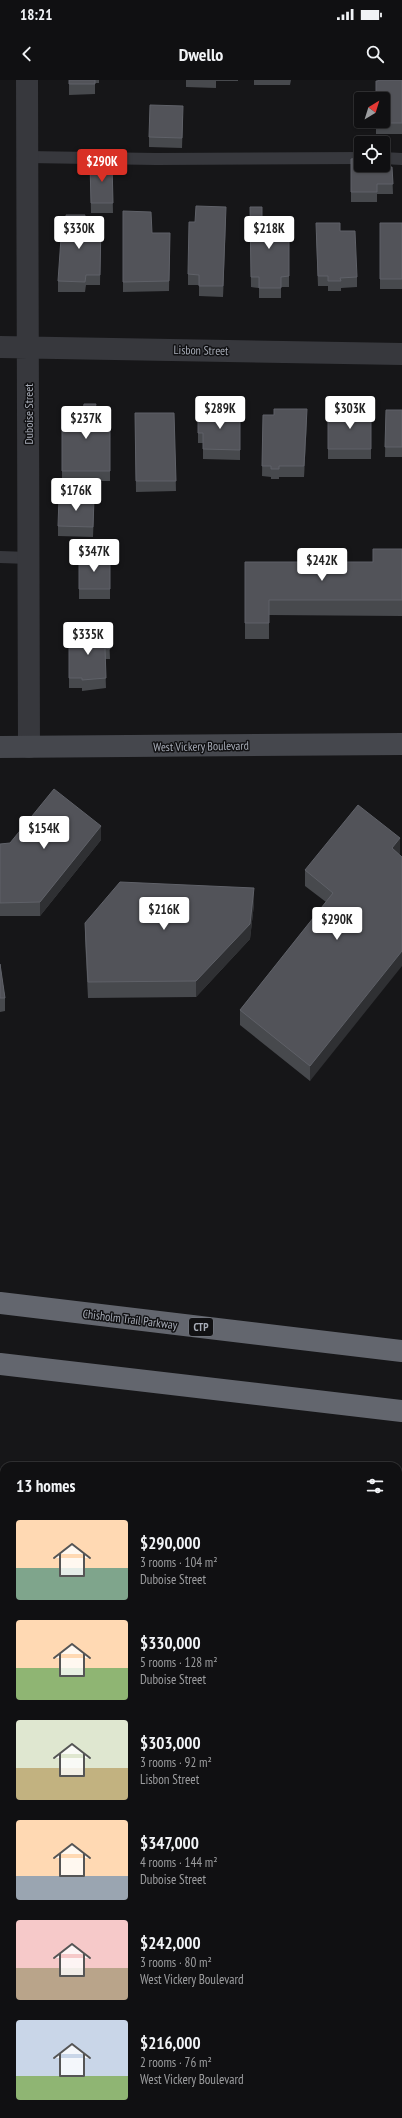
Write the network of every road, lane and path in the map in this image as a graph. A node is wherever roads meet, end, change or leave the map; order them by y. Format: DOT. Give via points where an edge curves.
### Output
graph roads {
  1 [pos="27,80"];
  2 [pos="27,157"];
  3 [pos="354,158"];
  4 [pos="390,158"];
  5 [pos="402,158"];
  6 [pos="0,347"];
  7 [pos="28,347"];
  8 [pos="402,354"];
  9 [pos="0,557"];
  10 [pos="29,558"];
  11 [pos="402,744"];
  12 [pos="0,747"];
  13 [pos="29,747"];
  14 [pos="0,1303"];
  15 [pos="402,1351"];
  16 [pos="0,1364"];
  17 [pos="402,1411"];
  1 -- 2 [label="street, Duboise Street"];
  2 -- 3 [label="lane"];
  2 -- 7 [label="street, Duboise Street"];
  4 -- 5 [label="lane"];
  6 -- 7 [label="street, Lisbon Street"];
  7 -- 8 [label="street, Lisbon Street"];
  7 -- 10 [label="street, Duboise Street"];
  9 -- 10 [label="lane"];
  10 -- 13 [label="street, Duboise Street"];
  11 -- 13 [label="main road, West Vickery Boulevard"];
  12 -- 13 [label="main road, West Vickery Boulevard"];
  14 -- 15 [label="highway, Chisholm Trail Parkway / CTP"];
  16 -- 17 [label="highway"];
}
